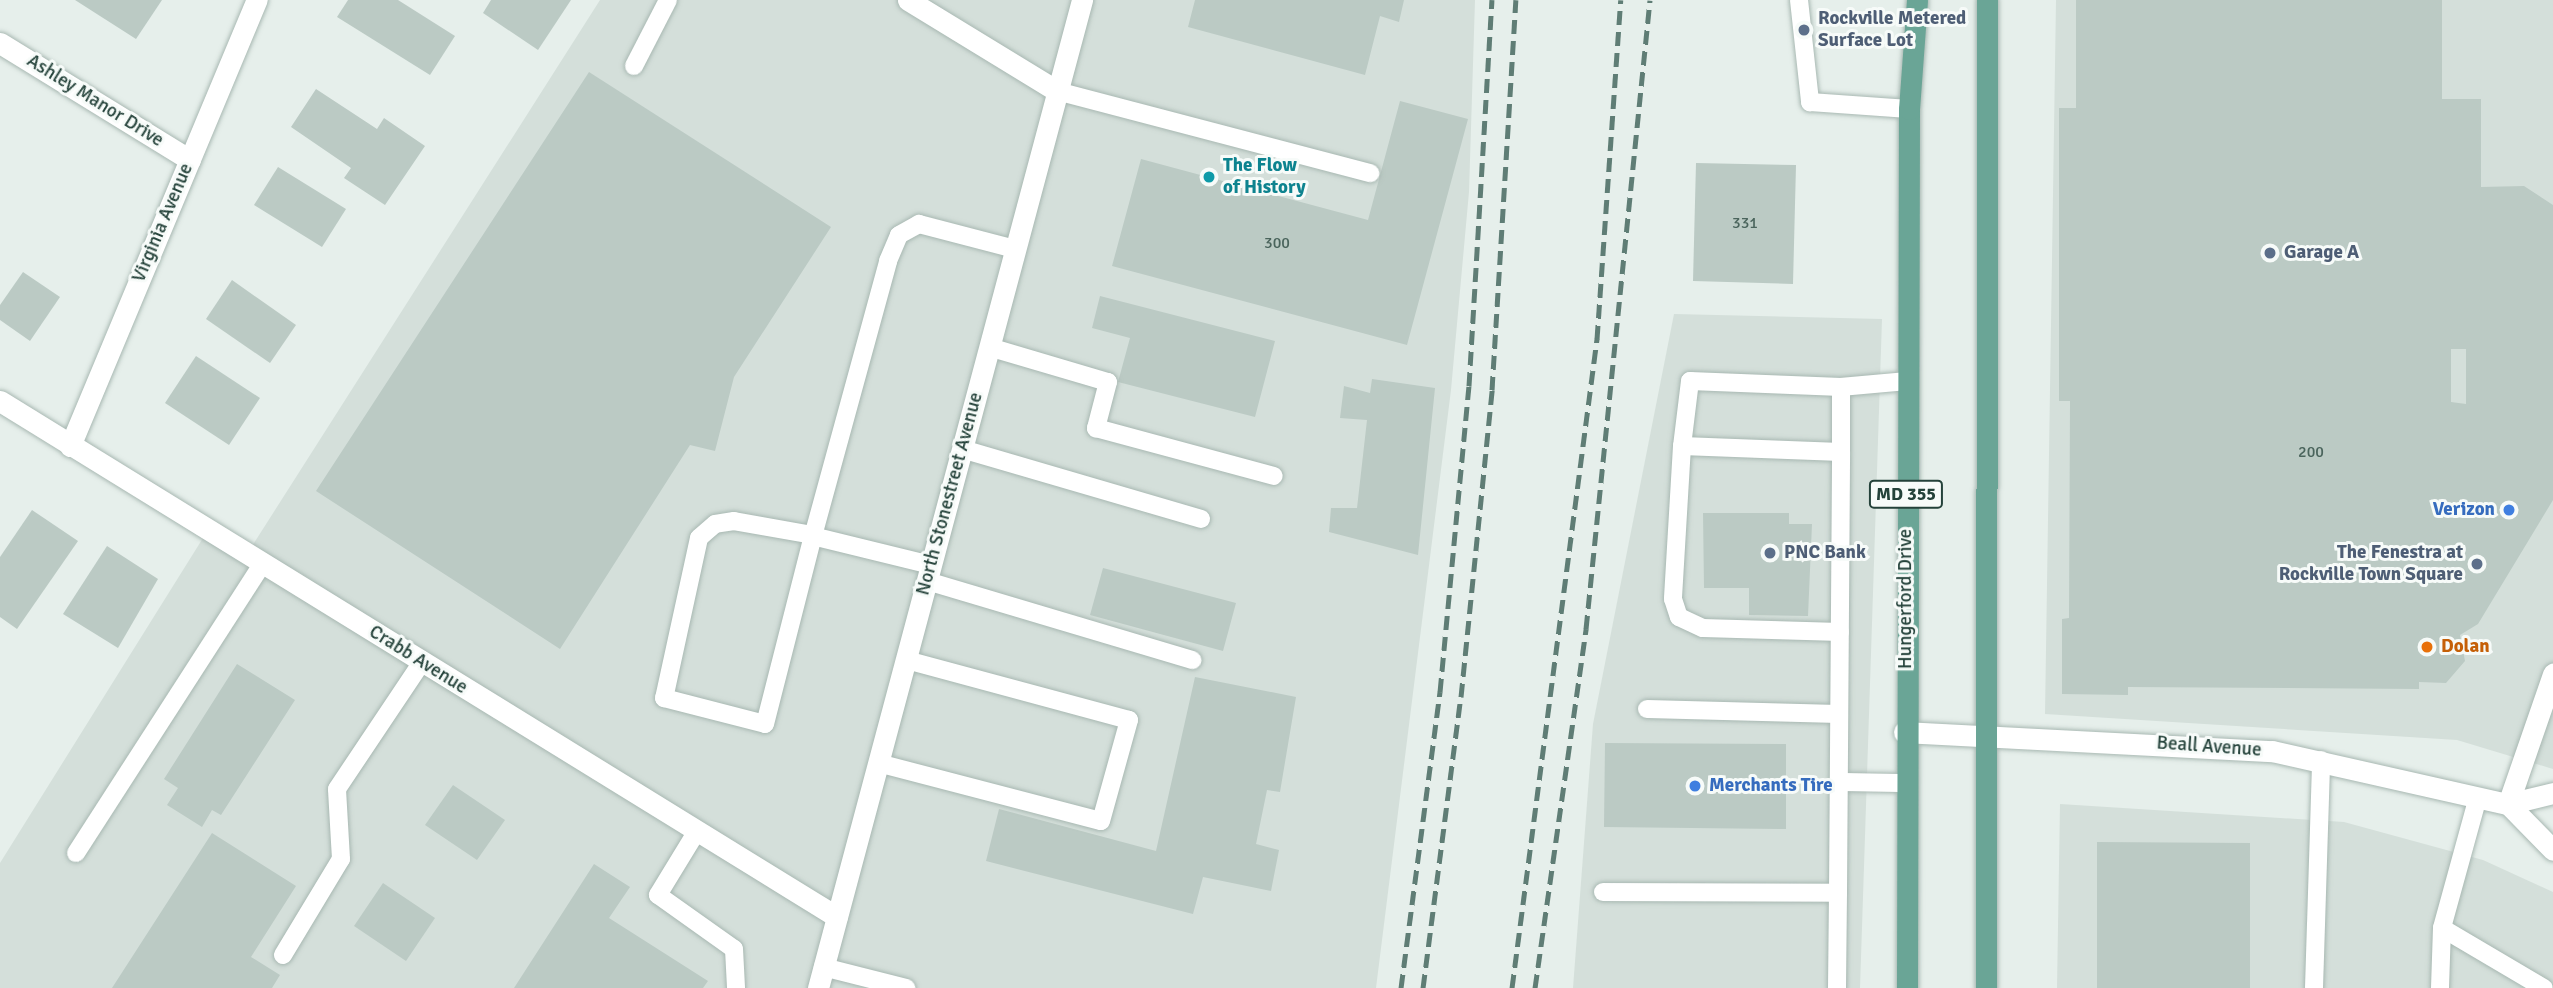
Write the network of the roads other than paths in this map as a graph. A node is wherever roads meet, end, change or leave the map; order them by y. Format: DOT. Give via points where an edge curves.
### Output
graph roads {
  1 [pos="257,0"];
  2 [pos="667,0"];
  3 [pos="908,0"];
  4 [pos="1082,0"];
  5 [pos="1799,0"];
  6 [pos="1917,0"];
  7 [pos="1987,0"];
  8 [pos="0,43"];
  9 [pos="634,66"];
  10 [pos="1057,91"];
  11 [pos="1909,109"];
  12 [pos="190,160"];
  13 [pos="1370,173"];
  14 [pos="1015,249"];
  15 [pos="989,347"];
  16 [pos="1907,382"];
  17 [pos="1841,387"];
  18 [pos="0,401"];
  19 [pos="70,446"];
  20 [pos="1682,446"];
  21 [pos="962,449"];
  22 [pos="1841,452"];
  23 [pos="1274,476"];
  24 [pos="1201,519"];
  25 [pos="813,536"];
  26 [pos="262,564"];
  27 [pos="929,573"];
  28 [pos="1840,632"];
  29 [pos="906,660"];
  30 [pos="1192,660"];
  31 [pos="422,662"];
  32 [pos="2553,674"];
  33 [pos="1647,709"];
  34 [pos="1839,714"];
  35 [pos="1905,732"];
  36 [pos="1985,733"];
  37 [pos="2321,760"];
  38 [pos="878,763"];
  39 [pos="1838,782"];
  40 [pos="1905,783"];
  41 [pos="2553,793"];
  42 [pos="2478,797"];
  43 [pos="2508,804"];
  44 [pos="697,831"];
  45 [pos="2553,849"];
  46 [pos="76,853"];
  47 [pos="1603,892"];
  48 [pos="1838,893"];
  49 [pos="837,917"];
  50 [pos="2442,928"];
  51 [pos="283,955"];
  52 [pos="821,978"];
  53 [pos="736,988"];
  54 [pos="906,988"];
  55 [pos="1837,988"];
  56 [pos="1908,988"];
  57 [pos="1986,988"];
  58 [pos="2314,988"];
  59 [pos="2440,988"];
  60 [pos="2544,988"];
  1 -- 12 [label="street, Virginia Avenue"];
  2 -- 9 [label="lane"];
  3 -- 10 [label="street"];
  4 -- 10 [label="street, North Stonestreet Avenue"];
  5 -- 11 [label="lane" via="1810,102"];
  6 -- 11 [label="main road, Hungerford Drive / MD 355"];
  7 -- 36 [label="main road"];
  8 -- 12 [label="street, Ashley Manor Drive"];
  10 -- 13 [label="lane"];
  10 -- 14 [label="street, North Stonestreet Avenue"];
  11 -- 16 [label="main road, Hungerford Drive / MD 355"];
  12 -- 19 [label="street, Virginia Avenue"];
  14 -- 15 [label="street, North Stonestreet Avenue"];
  14 -- 25 [label="lane" via="919,224 899,235"];
  15 -- 21 [label="street, North Stonestreet Avenue"];
  15 -- 23 [label="lane" via="1108,383 1096,428"];
  16 -- 17 [label="lane"];
  16 -- 35 [label="main road, Hungerford Drive / MD 355"];
  17 -- 20 [label="lane" via="1690,381"];
  17 -- 22 [label="lane"];
  18 -- 19 [label="street, Crabb Avenue"];
  19 -- 26 [label="street, Crabb Avenue"];
  20 -- 22 [label="lane"];
  20 -- 28 [label="lane" via="1673,599 1679,617 1703,628"];
  21 -- 24 [label="lane"];
  21 -- 27 [label="street, North Stonestreet Avenue"];
  22 -- 28 [label="lane"];
  25 -- 25 [label="lane" via="734,521 715,524 699,538 664,698 765,724"];
  25 -- 27 [label="lane"];
  26 -- 31 [label="street, Crabb Avenue"];
  26 -- 46 [label="lane"];
  27 -- 29 [label="street, North Stonestreet Avenue"];
  27 -- 30 [label="lane"];
  28 -- 34 [label="lane"];
  29 -- 38 [label="street, North Stonestreet Avenue"];
  29 -- 38 [label="lane" via="1129,720 1101,821"];
  31 -- 44 [label="street, Crabb Avenue"];
  31 -- 51 [label="lane" via="337,789 341,859"];
  32 -- 43 [label="street"];
  33 -- 34 [label="lane"];
  34 -- 39 [label="lane"];
  35 -- 36 [label="street, Beall Avenue"];
  35 -- 40 [label="main road, Hungerford Drive / MD 355"];
  36 -- 37 [label="street, Beall Avenue" via="2272,751"];
  36 -- 57 [label="main road"];
  37 -- 42 [label="street, Beall Avenue"];
  37 -- 58 [label="lane"];
  38 -- 49 [label="street, North Stonestreet Avenue"];
  39 -- 40 [label="lane"];
  39 -- 48 [label="lane"];
  40 -- 56 [label="main road, Hungerford Drive / MD 355"];
  41 -- 43 [label="street, Beall Avenue"];
  42 -- 43 [label="street, Beall Avenue"];
  42 -- 50 [label="lane"];
  43 -- 45 [label="street"];
  44 -- 49 [label="street, Crabb Avenue"];
  44 -- 53 [label="lane" via="658,895 734,949"];
  47 -- 48 [label="lane"];
  48 -- 55 [label="lane"];
  49 -- 52 [label="street, North Stonestreet Avenue"];
  50 -- 59 [label="lane"];
  50 -- 60 [label="lane"];
  52 -- 54 [label="lane"];
}
